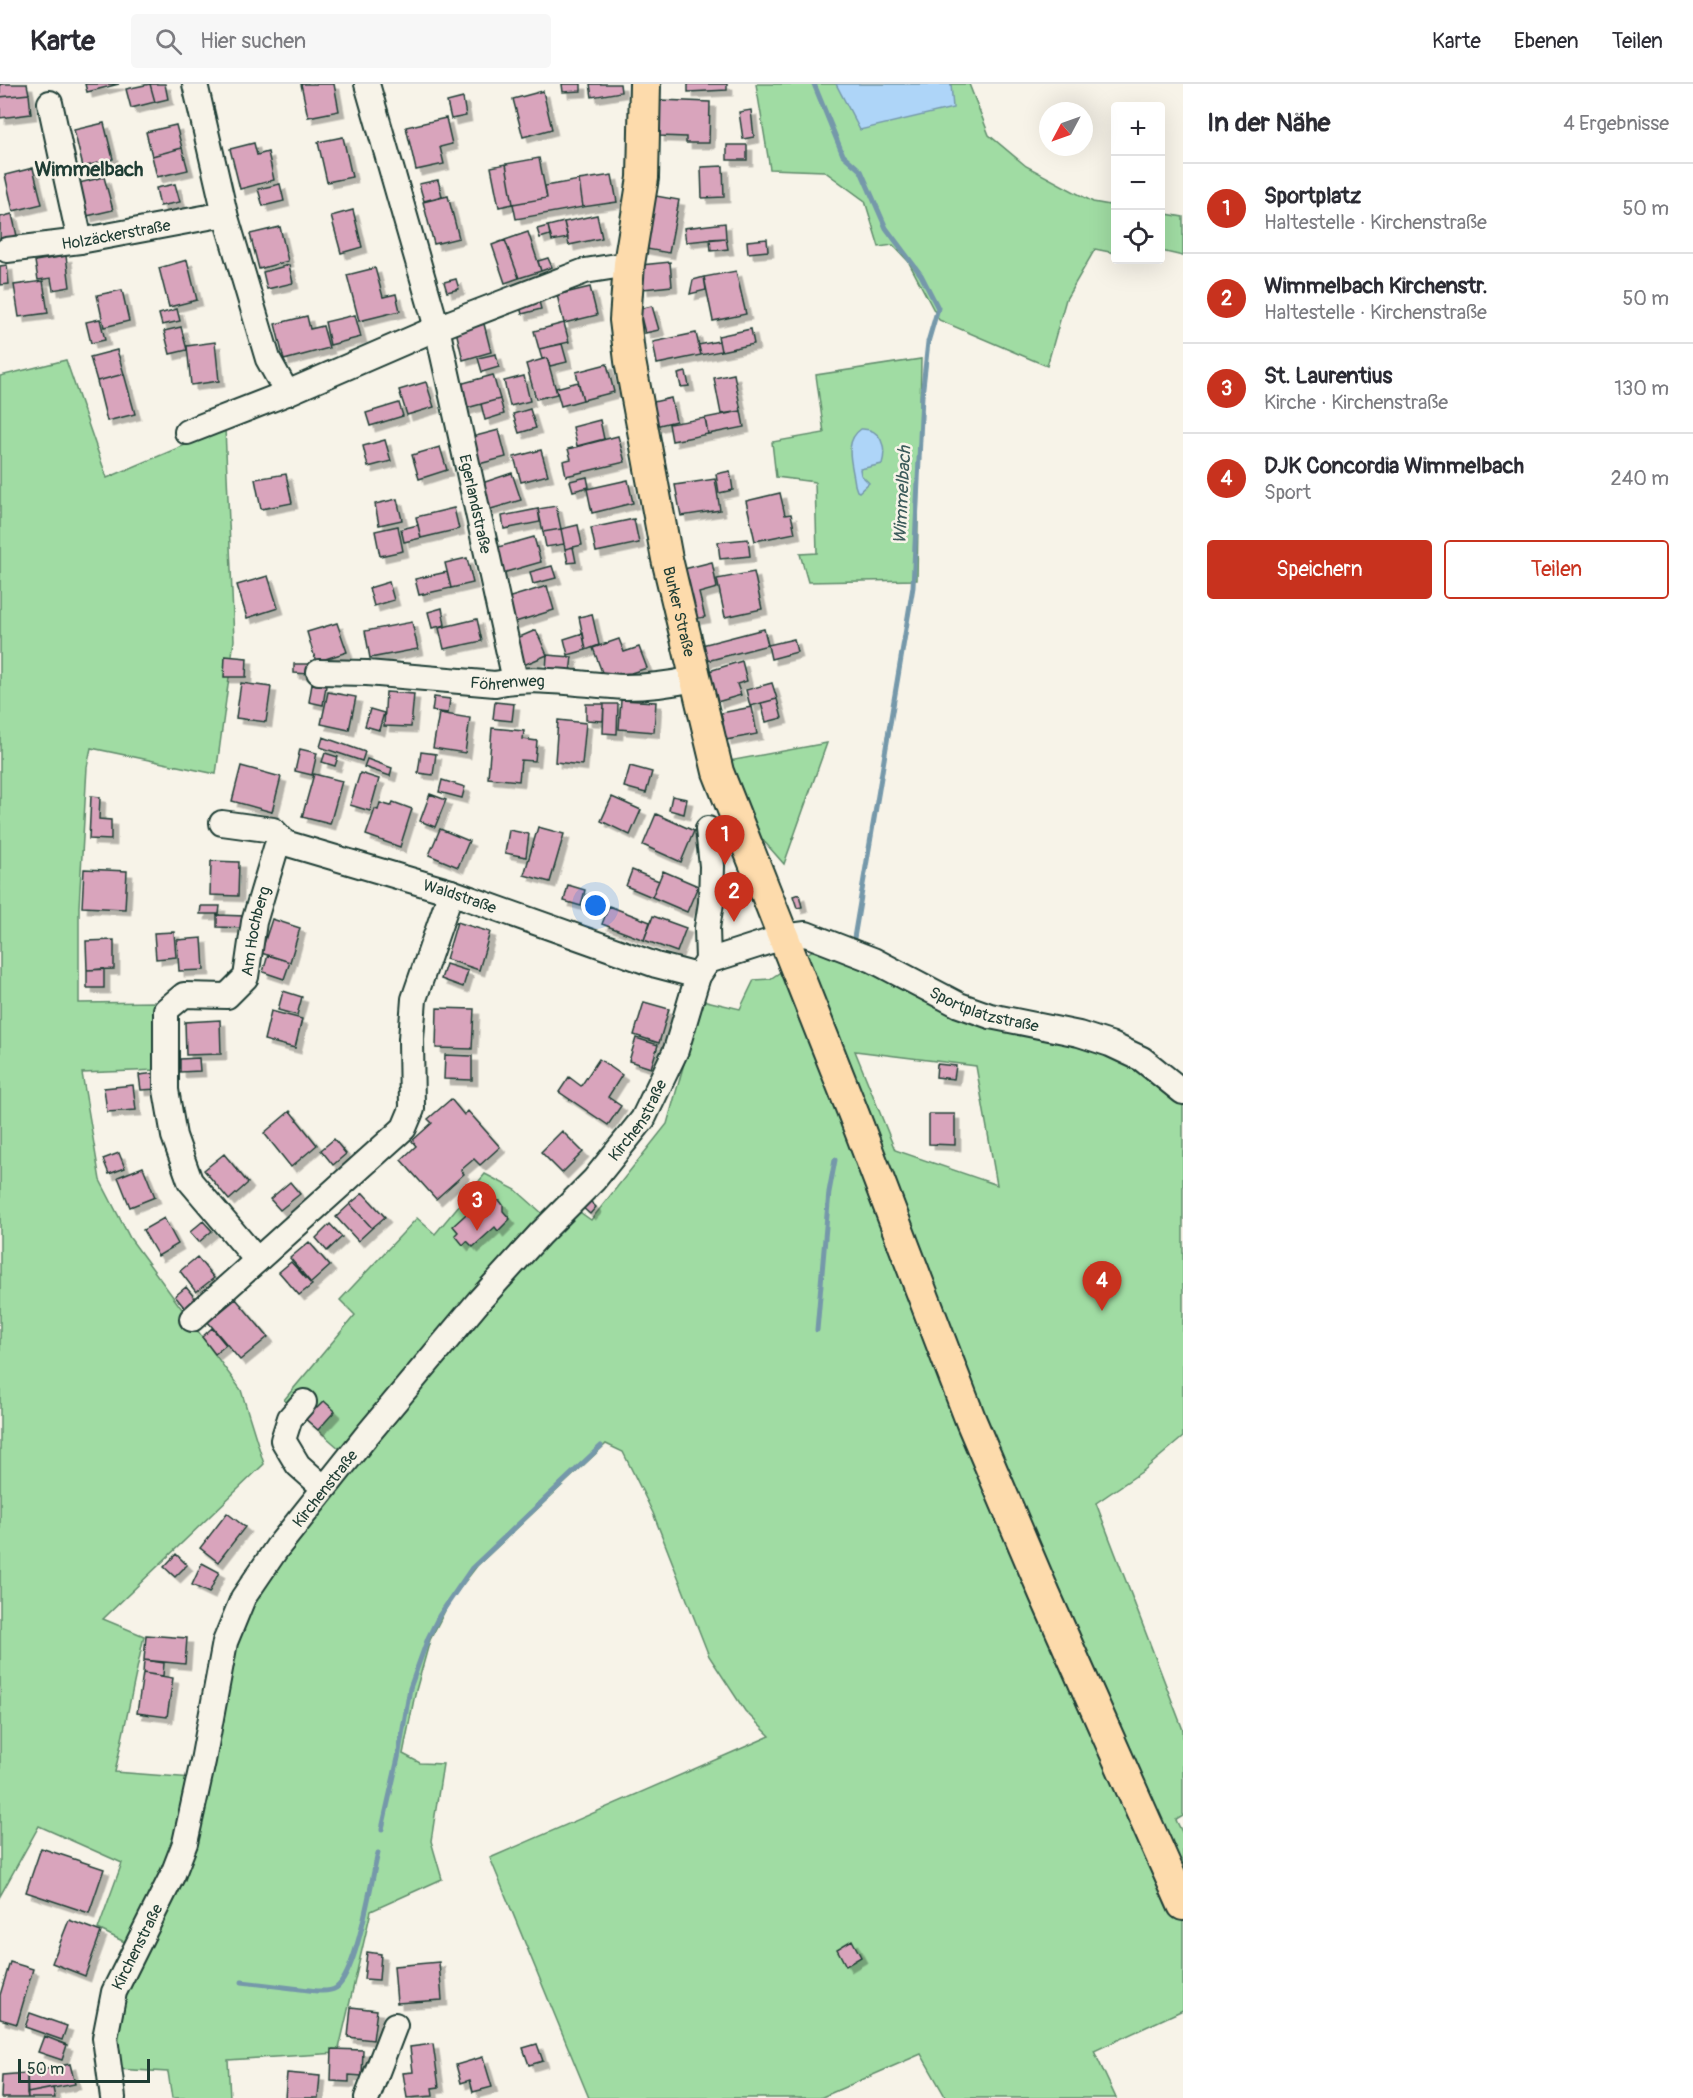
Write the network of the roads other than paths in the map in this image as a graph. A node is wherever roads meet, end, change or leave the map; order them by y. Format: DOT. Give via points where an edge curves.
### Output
graph roads {
  1 [pos="195,84"];
  2 [pos="368,84"];
  3 [pos="645,84"];
  4 [pos="50,103"];
  5 [pos="225,214"];
  6 [pos="80,241"];
  7 [pos="6,250"];
  8 [pos="629,264"];
  9 [pos="437,328"];
  10 [pos="287,393"];
  11 [pos="187,432"];
  12 [pos="319,672"];
  13 [pos="694,679"];
  14 [pos="515,680"];
  15 [pos="222,823"];
  16 [pos="708,829"];
  17 [pos="285,843"];
  18 [pos="451,891"];
  19 [pos="783,937"];
  20 [pos="703,969"];
  21 [pos="1183,1092"];
  22 [pos="257,1260"];
  23 [pos="192,1318"];
  24 [pos="304,1402"];
  25 [pos="324,1488"];
  26 [pos="1183,1905"];
  27 [pos="395,2025"];
  28 [pos="113,2098"];
  29 [pos="367,2098"];
  1 -- 5 [label="street"];
  2 -- 9 [label="street, Egerlandstraße"];
  3 -- 8 [label="main road, Burker Straße" via="643,178"];
  4 -- 6 [label="street"];
  5 -- 6 [label="street, Holzäckerstraße"];
  5 -- 10 [label="street" via="268,359"];
  6 -- 7 [label="street, Holzäckerstraße"];
  8 -- 9 [label="street" via="585,271"];
  8 -- 13 [label="main road, Burker Straße" via="625,320 630,361"];
  9 -- 10 [label="street"];
  9 -- 14 [label="street, Egerlandstraße"];
  10 -- 11 [label="street"];
  12 -- 14 [label="street, Föhrenweg" via="495,684"];
  13 -- 14 [label="street, Föhrenweg" via="627,687"];
  13 -- 19 [label="main road, Burker Straße" via="718,772"];
  15 -- 17 [label="street, Waldstraße" via="273,830"];
  16 -- 20 [label="street, Kirchenstraße" via="711,903"];
  17 -- 18 [label="street, Waldstraße"];
  17 -- 22 [label="street, Am Hochberg" via="276,848 254,922 246,977 228,996 184,995 166,1010 166,1090 174,1136 190,1181"];
  18 -- 20 [label="street, Waldstraße" via="656,965"];
  18 -- 22 [label="street" via="414,999 412,1109 404,1128"];
  19 -- 20 [label="street"];
  19 -- 21 [label="street, Sportplatzstraße" via="806,934 822,939 990,1016 1110,1044 1142,1059"];
  19 -- 26 [label="main road, Burker Straße" via="971,1421"];
  20 -- 25 [label="street, Kirchenstraße" via="676,1050 643,1119 594,1180 479,1301"];
  22 -- 23 [label="street"];
  24 -- 25 [label="street" via="290,1418 282,1440 298,1465"];
  25 -- 28 [label="street, Kirchenstraße" via="243,1598 225,1642 185,1843 114,1992 105,2038"];
  27 -- 29 [label="street"];
}
